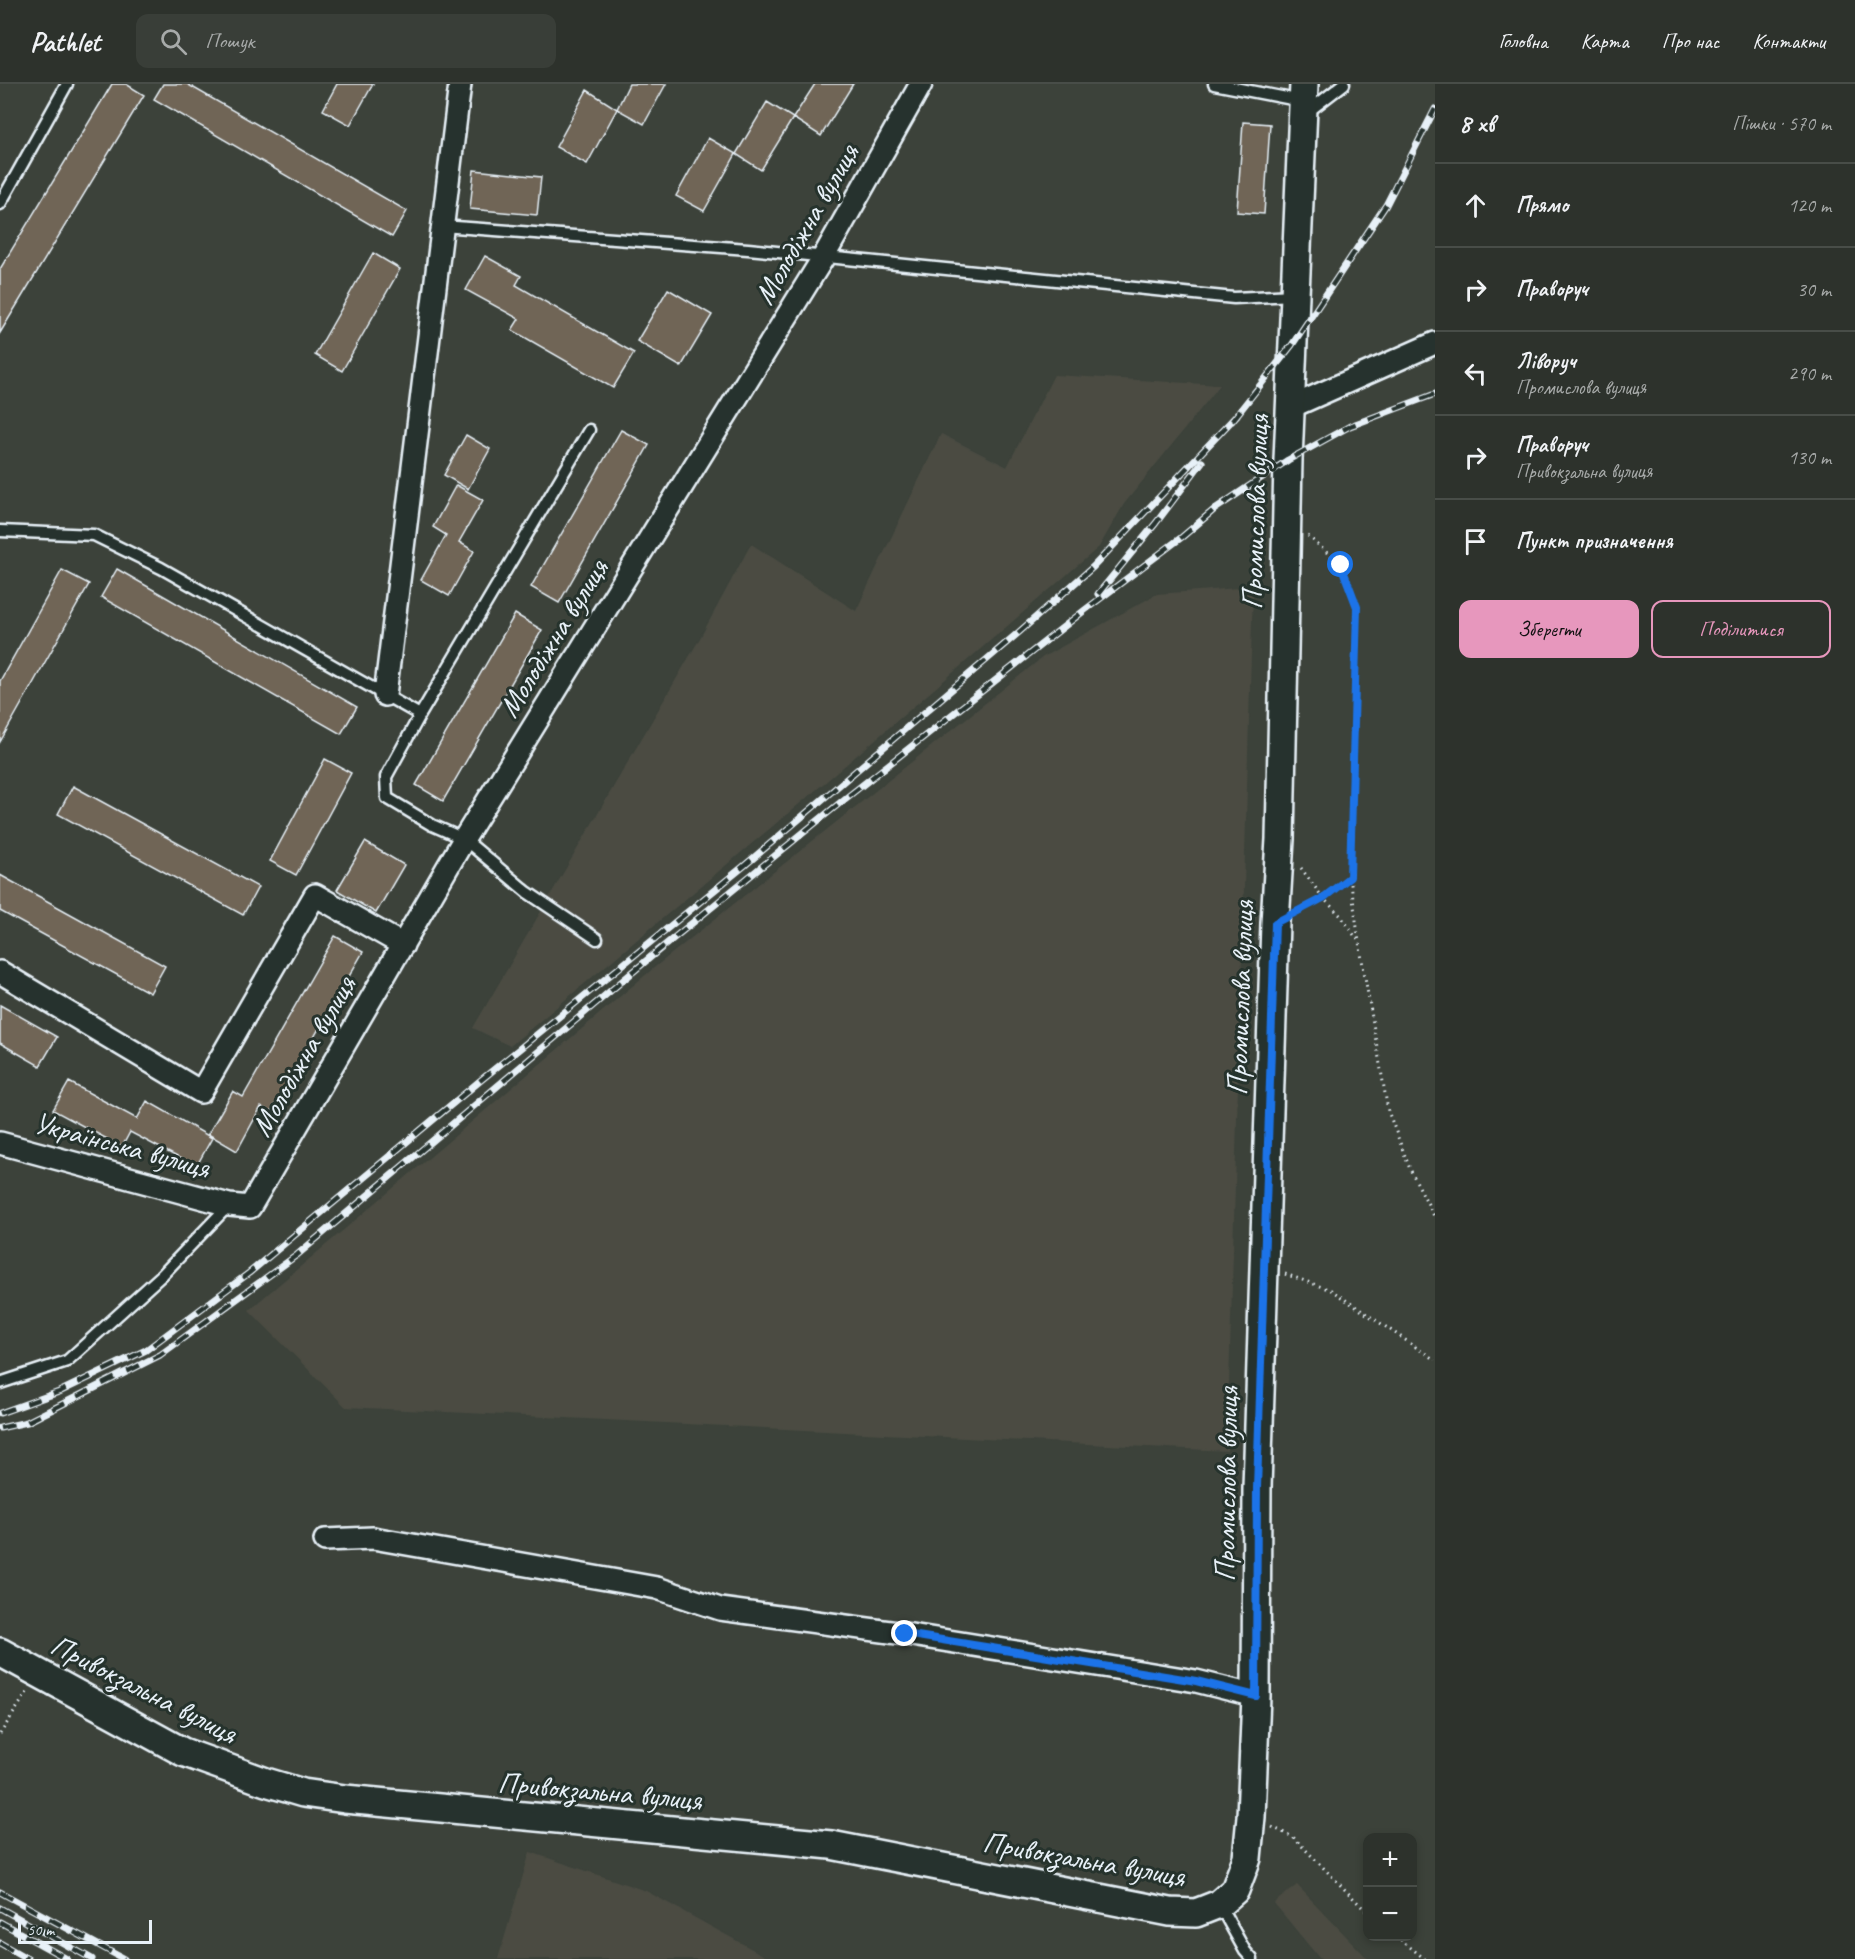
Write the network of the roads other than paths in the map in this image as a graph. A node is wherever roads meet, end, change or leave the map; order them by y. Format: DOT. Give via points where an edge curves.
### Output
graph roads {
  1 [pos="67,84"];
  2 [pos="460,84"];
  3 [pos="921,84"];
  4 [pos="1214,84"];
  5 [pos="1344,84"];
  6 [pos="1303,100"];
  7 [pos="0,204"];
  8 [pos="442,226"];
  9 [pos="823,258"];
  10 [pos="1294,296"];
  11 [pos="1435,343"];
  12 [pos="1291,407"];
  13 [pos="589,430"];
  14 [pos="0,531"];
  15 [pos="385,695"];
  16 [pos="420,716"];
  17 [pos="464,839"];
  18 [pos="597,939"];
  19 [pos="402,945"];
  20 [pos="0,972"];
  21 [pos="0,1143"];
  22 [pos="230,1205"];
  23 [pos="0,1383"];
  24 [pos="325,1540"];
  25 [pos="0,1653"];
  26 [pos="1256,1696"];
  27 [pos="1219,1904"];
  28 [pos="1252,1959"];
  1 -- 7 [label="lane"];
  2 -- 8 [label="street"];
  3 -- 9 [label="street, Молодіжна вулиця"];
  4 -- 6 [label="lane"];
  5 -- 6 [label="lane"];
  6 -- 10 [label="street, Промислова вулиця"];
  8 -- 9 [label="lane"];
  8 -- 15 [label="street"];
  9 -- 10 [label="lane" via="1234,298"];
  9 -- 17 [label="street, Молодіжна вулиця"];
  10 -- 12 [label="street, Промислова вулиця"];
  11 -- 12 [label="street"];
  12 -- 26 [label="street, Промислова вулиця" via="1257,1488"];
  13 -- 16 [label="lane"];
  14 -- 15 [label="lane" via="94,535 161,568"];
  15 -- 16 [label="lane"];
  16 -- 17 [label="lane" via="386,777 387,798"];
  17 -- 18 [label="lane" via="526,892"];
  17 -- 19 [label="street, Молодіжна вулиця"];
  19 -- 20 [label="street" via="315,895 201,1092"];
  19 -- 22 [label="street, Молодіжна вулиця" via="250,1208"];
  21 -- 22 [label="street, Українська вулиця"];
  22 -- 23 [label="lane" via="162,1275 67,1361"];
  24 -- 26 [label="street" via="373,1538 657,1588 720,1609 1196,1681"];
  25 -- 27 [label="street, Привокзальна вулиця" via="183,1752 303,1792 369,1802 831,1845 1170,1912 1196,1913"];
  26 -- 27 [label="street, Промислова вулиця" via="1247,1858 1235,1890"];
  27 -- 28 [label="lane"];
}
